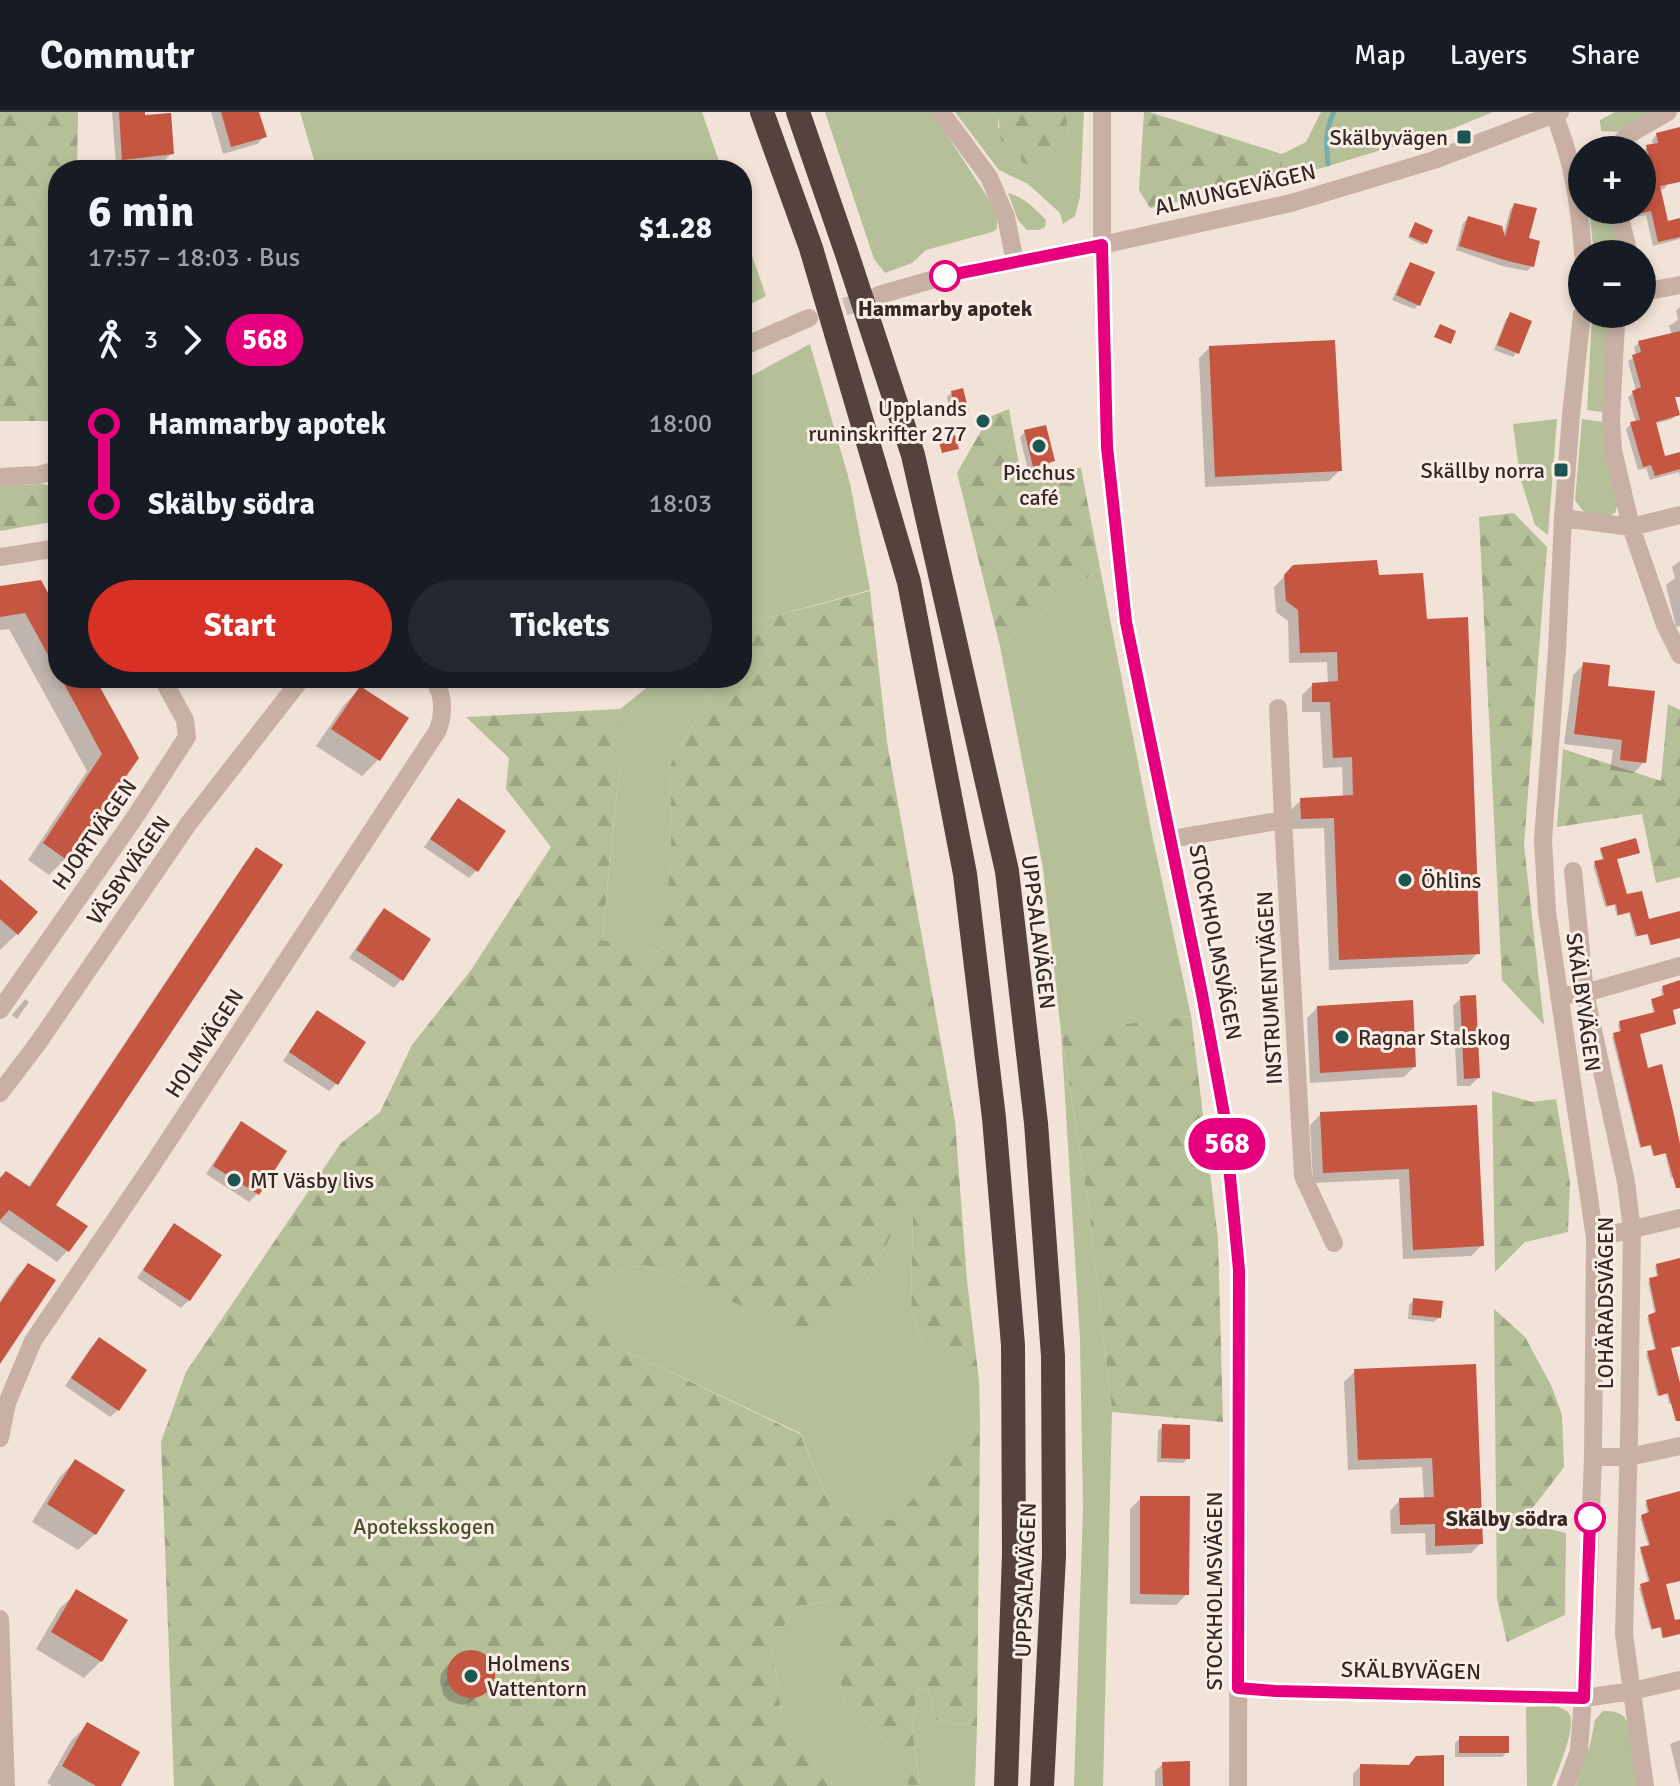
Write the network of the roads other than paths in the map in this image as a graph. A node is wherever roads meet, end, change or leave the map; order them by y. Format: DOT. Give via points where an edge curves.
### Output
graph roads {
  1 [pos="762,112"];
  2 [pos="798,112"];
  3 [pos="941,112"];
  4 [pos="1102,112"];
  5 [pos="1668,112"];
  6 [pos="1557,113"];
  7 [pos="1627,136"];
  8 [pos="1582,240"];
  9 [pos="1102,245"];
  10 [pos="1015,262"];
  11 [pos="1680,285"];
  12 [pos="1656,289"];
  13 [pos="879,295"];
  14 [pos="809,318"];
  15 [pos="1580,328"];
  16 [pos="1616,328"];
  17 [pos="752,343"];
  18 [pos="48,472"];
  19 [pos="0,477"];
  20 [pos="1680,515"];
  21 [pos="1563,518"];
  22 [pos="1631,527"];
  23 [pos="48,550"];
  24 [pos="0,557"];
  25 [pos="1680,655"];
  26 [pos="167,688"];
  27 [pos="294,688"];
  28 [pos="438,688"];
  29 [pos="1278,708"];
  30 [pos="1283,820"];
  31 [pos="1171,839"];
  32 [pos="1573,871"];
  33 [pos="1680,966"];
  34 [pos="1585,993"];
  35 [pos="1559,996"];
  36 [pos="0,1010"];
  37 [pos="0,1093"];
  38 [pos="1680,1218"];
  39 [pos="1632,1230"];
  40 [pos="1595,1238"];
  41 [pos="1334,1243"];
  42 [pos="0,1438"];
  43 [pos="1680,1446"];
  44 [pos="1593,1457"];
  45 [pos="1629,1457"];
  46 [pos="0,1619"];
  47 [pos="1680,1680"];
  48 [pos="1,1687"];
  49 [pos="1238,1688"];
  50 [pos="1632,1691"];
  51 [pos="1584,1698"];
  52 [pos="6,1786"];
  53 [pos="1006,1786"];
  54 [pos="1042,1786"];
  55 [pos="1238,1786"];
  56 [pos="1566,1786"];
  57 [pos="1645,1786"];
  1 -- 53 [label="highway, UPPSALAVÄGEN" via="811,248 909,582 965,874 994,1118 1013,1345 1014,1553"];
  2 -- 54 [label="highway, UPPSALAVÄGEN" via="913,455 1007,871 1036,1123 1053,1356 1054,1556"];
  3 -- 10 [label="street" via="989,177 1006,217"];
  4 -- 9 [label="street, STOCKHOLMSVÄGEN"];
  5 -- 7 [label="street"];
  6 -- 8 [label="street"];
  6 -- 9 [label="street, ALMUNGEVÄGEN" via="1434,160 1291,203"];
  9 -- 10 [label="street"];
  9 -- 31 [label="street, STOCKHOLMSVÄGEN" via="1107,447 1126,622"];
  10 -- 13 [label="street"];
  11 -- 12 [label="street"];
  14 -- 17 [label="street"];
  15 -- 21 [label="street, SKÄLBYVÄGEN"];
  16 -- 22 [label="street" via="1613,450"];
  18 -- 19 [label="street"];
  20 -- 22 [label="street"];
  21 -- 22 [label="street"];
  21 -- 35 [label="street, SKÄLBYVÄGEN" via="1543,840"];
  22 -- 25 [label="street"];
  23 -- 24 [label="street"];
  26 -- 36 [label="street, HJORTVÄGEN" via="185,720 187,737"];
  27 -- 37 [label="street, VÄSBYVÄGEN" via="189,823"];
  28 -- 42 [label="street, HOLMVÄGEN" via="443,715 438,730 33,1341 7,1403"];
  29 -- 30 [label="street, INSTRUMENTVÄGEN"];
  30 -- 31 [label="street"];
  30 -- 41 [label="street, INSTRUMENTVÄGEN" via="1303,1176"];
  31 -- 49 [label="street, STOCKHOLMSVÄGEN" via="1224,1114 1239,1270"];
  32 -- 34 [label="street, LOHÄRADSVÄGEN"];
  33 -- 34 [label="street"];
  34 -- 35 [label="street"];
  34 -- 39 [label="street, LOHÄRADSVÄGEN"];
  35 -- 40 [label="street, SKÄLBYVÄGEN"];
  38 -- 39 [label="street"];
  39 -- 40 [label="street"];
  39 -- 45 [label="street, LOHÄRADSVÄGEN"];
  40 -- 44 [label="street, SKÄLBYVÄGEN"];
  43 -- 45 [label="street"];
  44 -- 45 [label="street"];
  44 -- 51 [label="street, SKÄLBYVÄGEN"];
  45 -- 50 [label="street, LOHÄRADSVÄGEN" via="1624,1634"];
  46 -- 48 [label="street"];
  47 -- 50 [label="street"];
  48 -- 52 [label="street"];
  49 -- 51 [label="street, SKÄLBYVÄGEN"];
  49 -- 55 [label="street, STOCKHOLMSVÄGEN"];
  50 -- 51 [label="street"];
  50 -- 57 [label="street, LOHÄRADSVÄGEN"];
  51 -- 56 [label="street, SKÄLBYVÄGEN" via="1579,1751"];
}
